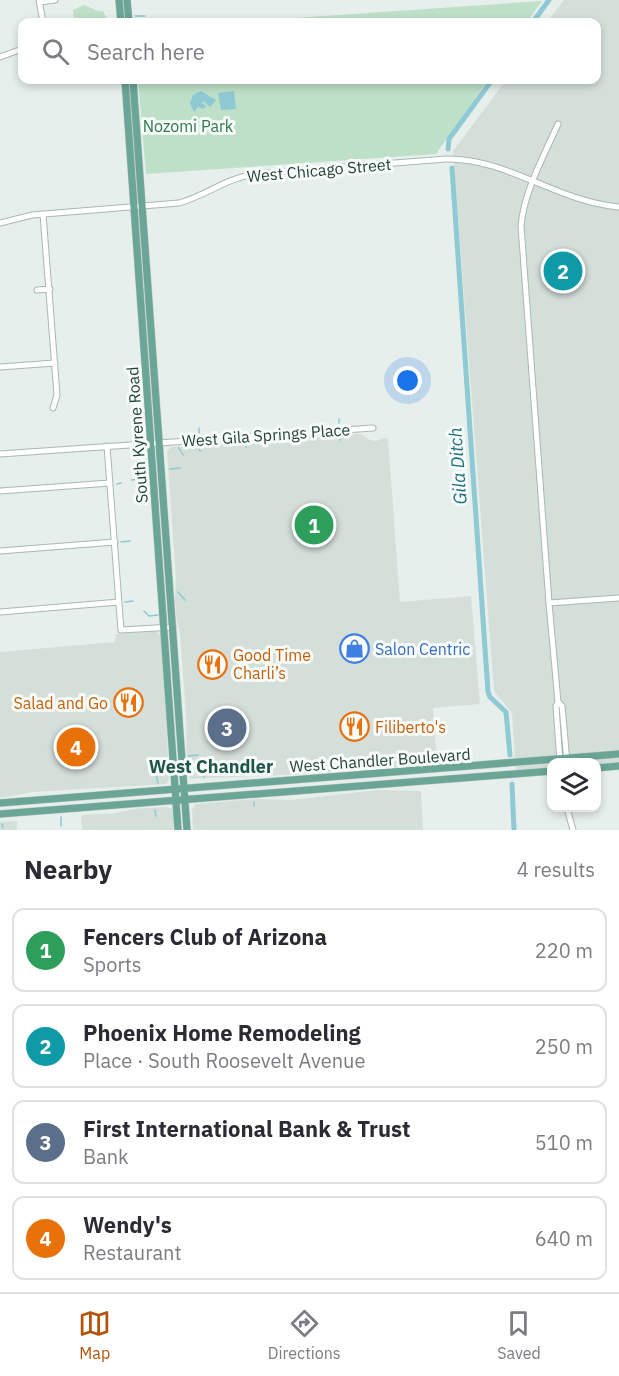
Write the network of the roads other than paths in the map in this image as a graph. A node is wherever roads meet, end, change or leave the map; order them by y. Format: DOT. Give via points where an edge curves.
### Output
graph roads {
  1 [pos="54,0"];
  2 [pos="119,0"];
  3 [pos="128,0"];
  4 [pos="39,1"];
  5 [pos="42,18"];
  6 [pos="121,18"];
  7 [pos="129,18"];
  8 [pos="18,50"];
  9 [pos="0,57"];
  10 [pos="125,84"];
  11 [pos="133,84"];
  12 [pos="558,124"];
  13 [pos="533,183"];
  14 [pos="143,207"];
  15 [pos="619,207"];
  16 [pos="134,208"];
  17 [pos="44,214"];
  18 [pos="0,223"];
  19 [pos="50,289"];
  20 [pos="36,290"];
  21 [pos="55,363"];
  22 [pos="0,367"];
  23 [pos="53,408"];
  24 [pos="373,428"];
  25 [pos="160,442"];
  26 [pos="151,443"];
  27 [pos="107,446"];
  28 [pos="0,454"];
  29 [pos="110,483"];
  30 [pos="0,491"];
  31 [pos="115,542"];
  32 [pos="0,551"];
  33 [pos="619,598"];
  34 [pos="119,602"];
  35 [pos="549,603"];
  36 [pos="0,612"];
  37 [pos="173,627"];
  38 [pos="164,628"];
  39 [pos="177,687"];
  40 [pos="170,705"];
  41 [pos="619,754"];
  42 [pos="563,758"];
  43 [pos="587,758"];
  44 [pos="547,762"];
  45 [pos="619,766"];
  46 [pos="601,768"];
  47 [pos="547,771"];
  48 [pos="176,789"];
  49 [pos="185,789"];
  50 [pos="186,800"];
  51 [pos="24,801"];
  52 [pos="176,801"];
  53 [pos="0,803"];
  54 [pos="24,812"];
  55 [pos="568,812"];
  56 [pos="0,814"];
  57 [pos="178,830"];
  58 [pos="188,830"];
  59 [pos="573,830"];
  1 -- 4 [label="street"];
  2 -- 6 [label="main road"];
  3 -- 7 [label="main road"];
  4 -- 5 [label="street"];
  8 -- 9 [label="street"];
  10 -- 16 [label="main road, South Kyrene Road"];
  11 -- 14 [label="main road, South Kyrene Road"];
  12 -- 13 [label="street"];
  13 -- 14 [label="street, West Chicago Street" via="474,160 446,159 254,174 224,182 187,201"];
  13 -- 15 [label="street, West Chicago Street" via="596,205"];
  13 -- 35 [label="street" via="521,226"];
  14 -- 16 [label="street, West Chicago Street"];
  14 -- 25 [label="main road, South Kyrene Road"];
  16 -- 17 [label="street, West Chicago Street"];
  16 -- 26 [label="main road, South Kyrene Road"];
  17 -- 18 [label="street, West Chicago Street"];
  17 -- 19 [label="street"];
  19 -- 20 [label="street"];
  19 -- 21 [label="street"];
  21 -- 22 [label="street"];
  21 -- 23 [label="street" via="57,396"];
  24 -- 25 [label="street, West Gila Springs Place"];
  25 -- 26 [label="street, West Gila Springs Place"];
  25 -- 37 [label="main road, South Kyrene Road"];
  26 -- 27 [label="street, West Gila Springs Place"];
  26 -- 38 [label="main road, South Kyrene Road"];
  27 -- 28 [label="street, West Gila Springs Place"];
  27 -- 29 [label="street"];
  29 -- 30 [label="street"];
  29 -- 31 [label="street"];
  31 -- 32 [label="street"];
  31 -- 34 [label="street"];
  33 -- 35 [label="street"];
  34 -- 36 [label="street"];
  34 -- 38 [label="street" via="121,630"];
  35 -- 42 [label="street" via="558,702 562,706"];
  37 -- 38 [label="street"];
  37 -- 39 [label="main road, South Kyrene Road"];
  38 -- 40 [label="main road, South Kyrene Road"];
  39 -- 40 [label="main road"];
  39 -- 49 [label="main road, South Kyrene Road"];
  40 -- 48 [label="main road, South Kyrene Road"];
  41 -- 43 [label="main road, West Chandler Boulevard"];
  44 -- 49 [label="main road, West Chandler Boulevard"];
  45 -- 46 [label="main road"];
  47 -- 50 [label="main road, West Chandler Boulevard"];
  48 -- 49 [label="main road, West Chandler Boulevard"];
  48 -- 51 [label="main road, West Chandler Boulevard"];
  48 -- 52 [label="main road, South Kyrene Road"];
  49 -- 50 [label="main road, South Kyrene Road"];
  50 -- 52 [label="main road, West Chandler Boulevard"];
  50 -- 58 [label="main road, South Kyrene Road"];
  51 -- 53 [label="main road, West Chandler Boulevard"];
  51 -- 54 [label="main road"];
  52 -- 54 [label="main road, West Chandler Boulevard"];
  52 -- 57 [label="main road, South Kyrene Road"];
  54 -- 56 [label="main road, West Chandler Boulevard"];
  55 -- 59 [label="street"];
}
